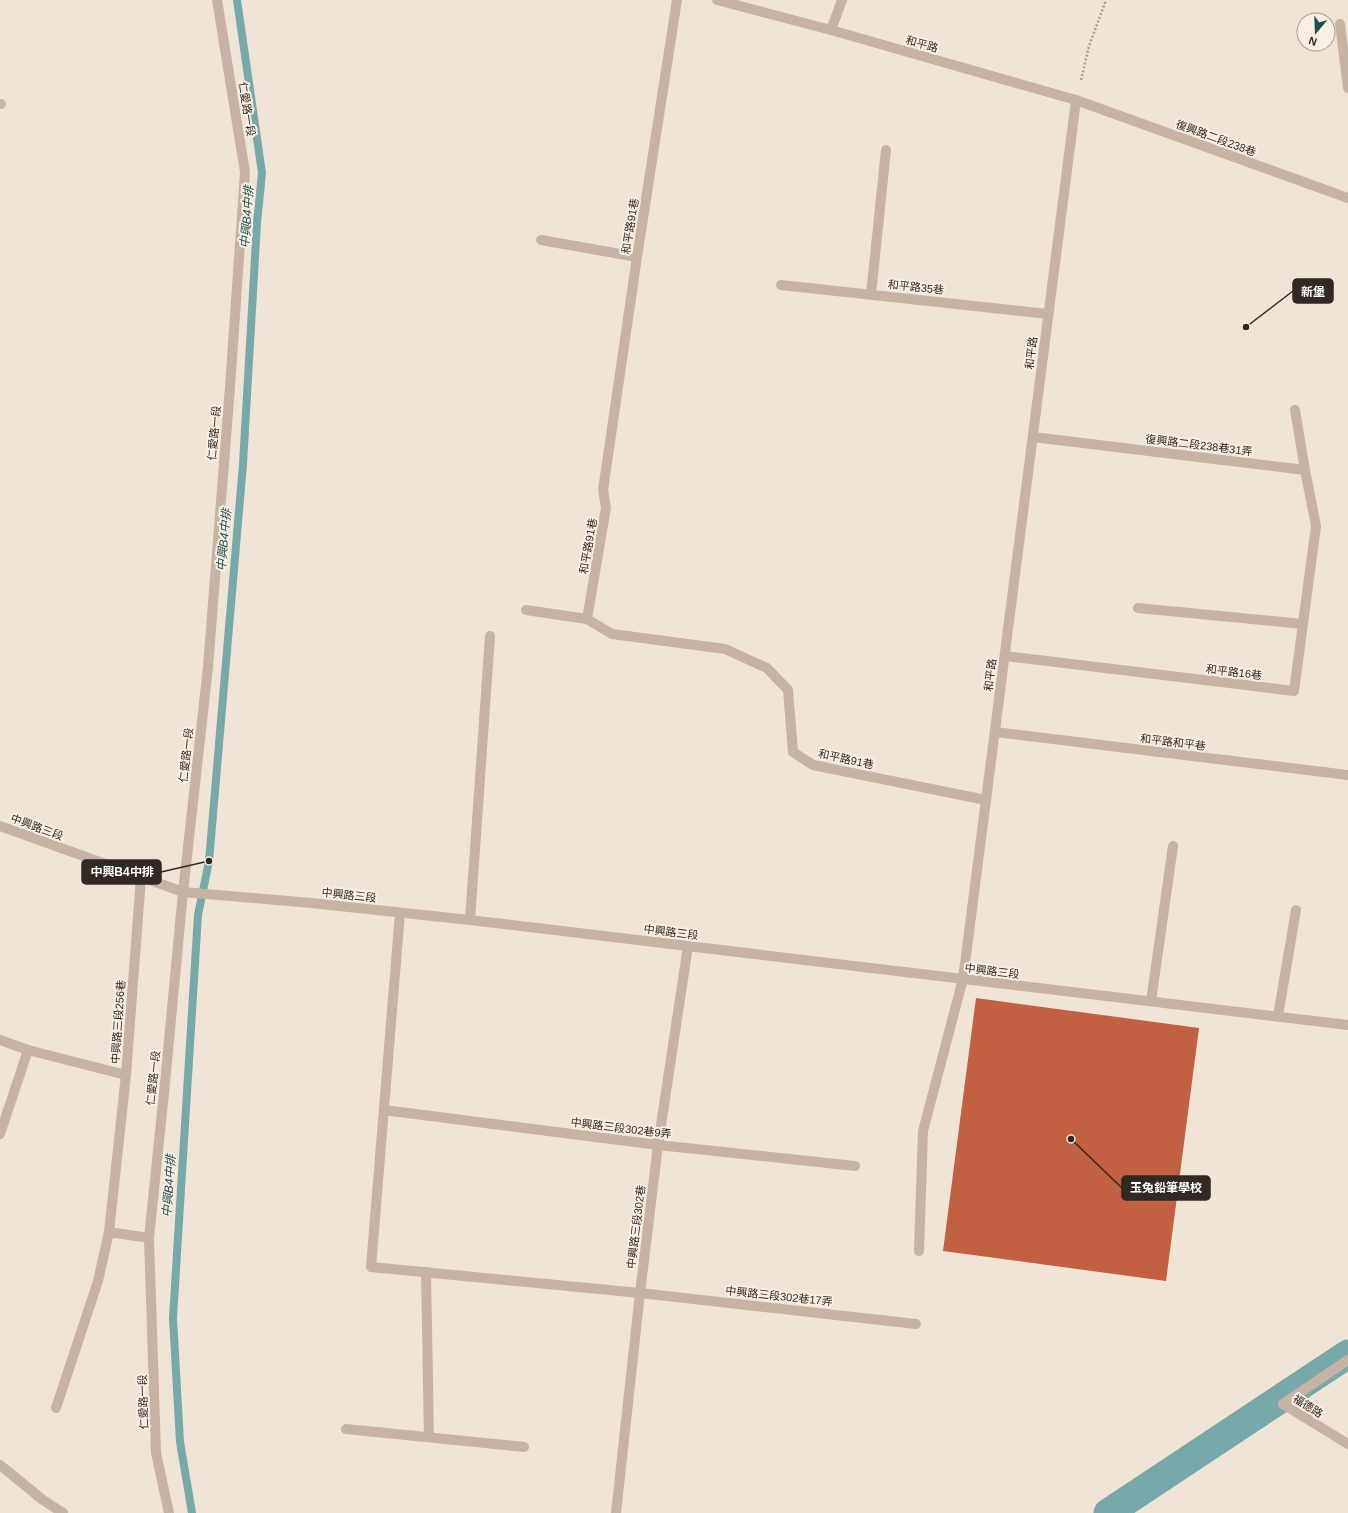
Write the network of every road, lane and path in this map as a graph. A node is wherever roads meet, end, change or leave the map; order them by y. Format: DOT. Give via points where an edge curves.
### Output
graph roads {
  1 [pos="217,0"];
  2 [pos="677,0"];
  3 [pos="717,0"];
  4 [pos="842,0"];
  5 [pos="1106,0"];
  6 [pos="1340,24"];
  7 [pos="831,30"];
  8 [pos="1348,88"];
  9 [pos="1076,100"];
  10 [pos="886,150"];
  11 [pos="1348,198"];
  12 [pos="541,240"];
  13 [pos="637,257"];
  14 [pos="781,285"];
  15 [pos="871,294"];
  16 [pos="1048,314"];
  17 [pos="1295,410"];
  18 [pos="1033,437"];
  19 [pos="1305,470"];
  20 [pos="1138,608"];
  21 [pos="526,610"];
  22 [pos="587,619"];
  23 [pos="1303,624"];
  24 [pos="490,636"];
  25 [pos="1005,656"];
  26 [pos="995,732"];
  27 [pos="1348,775"];
  28 [pos="986,800"];
  29 [pos="0,826"];
  30 [pos="1173,846"];
  31 [pos="141,876"];
  32 [pos="183,892"];
  33 [pos="1296,910"];
  34 [pos="400,913"];
  35 [pos="470,920"];
  36 [pos="688,946"];
  37 [pos="963,979"];
  38 [pos="1152,1001"];
  39 [pos="1278,1016"];
  40 [pos="1348,1025"];
  41 [pos="0,1040"];
  42 [pos="28,1050"];
  43 [pos="126,1076"];
  44 [pos="384,1110"];
  45 [pos="0,1134"];
  46 [pos="658,1145"];
  47 [pos="855,1166"];
  48 [pos="109,1232"];
  49 [pos="149,1238"];
  50 [pos="919,1251"];
  51 [pos="426,1272"];
  52 [pos="640,1293"];
  53 [pos="916,1324"];
  54 [pos="1348,1360"];
  55 [pos="56,1408"];
  56 [pos="346,1429"];
  57 [pos="430,1437"];
  58 [pos="1348,1444"];
  59 [pos="524,1447"];
  60 [pos="0,1465"];
  61 [pos="63,1513"];
  62 [pos="169,1513"];
  63 [pos="616,1513"];
  1 -- 32 [label="street, 仁愛路一段" via="245,172 208,667"];
  2 -- 13 [label="street, 和平路91巷"];
  3 -- 7 [label="street, 和平路"];
  4 -- 7 [label="street"];
  5 -- 9 [label="path" via="1089,46"];
  6 -- 8 [label="street"];
  7 -- 9 [label="street, 和平路"];
  9 -- 11 [label="street, 復興路二段238巷"];
  9 -- 16 [label="street, 和平路"];
  10 -- 15 [label="street"];
  12 -- 13 [label="street"];
  13 -- 22 [label="street, 和平路91巷" via="603,490 606,508"];
  14 -- 15 [label="street, 和平路35巷"];
  15 -- 16 [label="street, 和平路35巷"];
  16 -- 18 [label="street, 和平路"];
  17 -- 19 [label="street"];
  18 -- 19 [label="street, 復興路二段238巷31弄"];
  18 -- 25 [label="street, 和平路"];
  19 -- 23 [label="street, 和平路16巷" via="1316,526"];
  20 -- 23 [label="street"];
  21 -- 22 [label="street"];
  22 -- 28 [label="street, 和平路91巷" via="612,634 725,649 767,668 788,690 793,752 813,765"];
  23 -- 25 [label="street, 和平路16巷" via="1294,691"];
  24 -- 35 [label="street"];
  25 -- 26 [label="street, 和平路"];
  26 -- 27 [label="street, 和平路和平巷"];
  26 -- 28 [label="street, 和平路"];
  28 -- 37 [label="street, 和平路"];
  29 -- 31 [label="street, 中興路三段"];
  30 -- 38 [label="street"];
  31 -- 32 [label="street, 中興路三段"];
  31 -- 43 [label="street, 中興路三段256巷"];
  32 -- 34 [label="street, 中興路三段"];
  32 -- 49 [label="street, 仁愛路一段"];
  33 -- 39 [label="street"];
  34 -- 35 [label="street, 中興路三段"];
  34 -- 44 [label="street"];
  35 -- 36 [label="street, 中興路三段"];
  36 -- 37 [label="street, 中興路三段"];
  36 -- 46 [label="street, 中興路三段302巷"];
  37 -- 38 [label="street, 中興路三段"];
  37 -- 50 [label="street, 和平路" via="923,1131"];
  38 -- 39 [label="street, 中興路三段"];
  39 -- 40 [label="street, 中興路三段"];
  41 -- 42 [label="street, 中興路三段256巷"];
  42 -- 43 [label="street, 中興路三段256巷"];
  42 -- 45 [label="street"];
  43 -- 48 [label="street"];
  44 -- 46 [label="street, 中興路三段302巷9弄"];
  44 -- 51 [label="street, 中興路三段302巷17弄" via="371,1267"];
  46 -- 47 [label="street, 中興路三段302巷9弄"];
  46 -- 52 [label="street, 中興路三段302巷"];
  48 -- 49 [label="street"];
  48 -- 55 [label="street" via="98,1281"];
  49 -- 62 [label="street, 仁愛路一段" via="156,1453"];
  51 -- 52 [label="street, 中興路三段302巷17弄"];
  51 -- 57 [label="street"];
  52 -- 53 [label="street, 中興路三段302巷17弄"];
  52 -- 63 [label="street, 中興路三段302巷"];
  54 -- 58 [label="street, 福德路" via="1283,1404"];
  56 -- 57 [label="street"];
  57 -- 59 [label="street"];
  60 -- 61 [label="street"];
}
